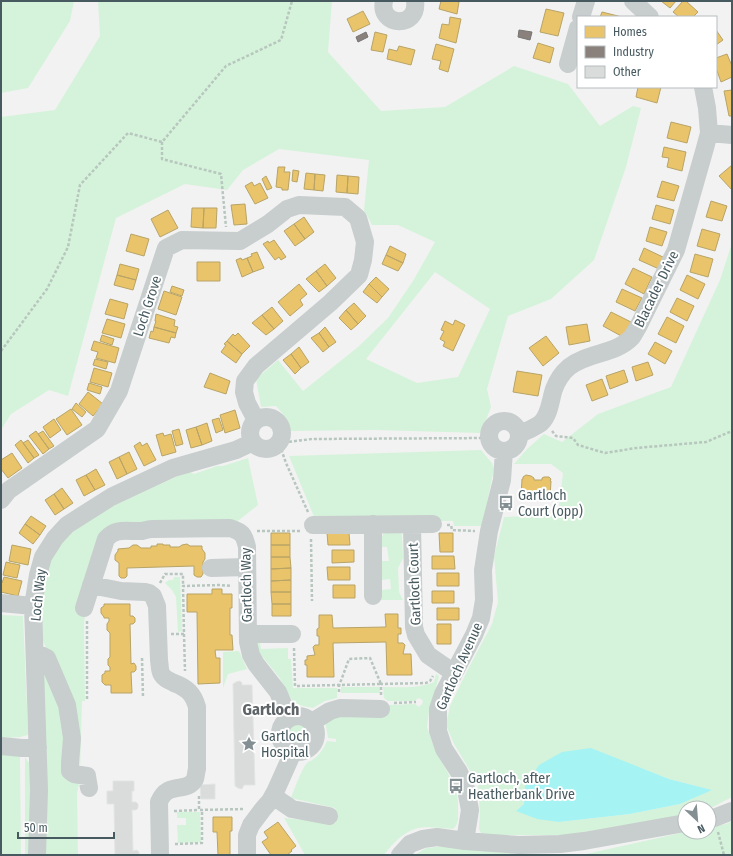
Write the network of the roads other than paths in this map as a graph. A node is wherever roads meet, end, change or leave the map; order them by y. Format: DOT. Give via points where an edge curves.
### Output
graph roads {
  1 [pos="384,1"];
  2 [pos="414,1"];
  3 [pos="586,1"];
  4 [pos="633,1"];
  5 [pos="581,16"];
  6 [pos="649,16"];
  7 [pos="577,38"];
  8 [pos="568,64"];
  9 [pos="703,88"];
  10 [pos="709,134"];
  11 [pos="732,135"];
  12 [pos="256,420"];
  13 [pos="519,434"];
  14 [pos="253,442"];
  15 [pos="504,451"];
  16 [pos="1,500"];
  17 [pos="373,524"];
  18 [pos="433,524"];
  19 [pos="412,525"];
  20 [pos="312,528"];
  21 [pos="247,567"];
  22 [pos="211,568"];
  23 [pos="91,584"];
  24 [pos="378,588"];
  25 [pos="1,604"];
  26 [pos="34,606"];
  27 [pos="84,608"];
  28 [pos="248,634"];
  29 [pos="292,634"];
  30 [pos="35,652"];
  31 [pos="448,669"];
  32 [pos="381,705"];
  33 [pos="289,718"];
  34 [pos="312,722"];
  35 [pos="1,746"];
  36 [pos="38,748"];
  37 [pos="293,752"];
  38 [pos="89,788"];
  39 [pos="268,802"];
  40 [pos="732,811"];
  41 [pos="329,816"];
  42 [pos="717,816"];
  43 [pos="677,824"];
  44 [pos="465,841"];
  45 [pos="37,855"];
  46 [pos="160,855"];
  47 [pos="247,855"];
  48 [pos="400,855"];
  1 -- 2 [label="street" via="386,15 390,19 401,21 406,20 414,12"];
  3 -- 5 [label="street"];
  4 -- 6 [label="street"];
  7 -- 8 [label="street"];
  9 -- 10 [label="street, Blacader Drive"];
  10 -- 11 [label="street"];
  10 -- 13 [label="street, Blacader Drive" via="676,250 632,337 613,350 582,359 569,367 560,376 550,408 542,422"];
  12 -- 14 [label="street" via="251,428"];
  12 -- 14 [label="street" via="271,417 279,423 282,433 279,443 275,446 265,449"];
  12 -- 16 [label="street, Loch Grove" via="247,403 245,381 256,366 359,275 365,242 358,218 345,207 298,205 287,209 240,241 182,240 166,248 119,392 97,429 10,490"];
  13 -- 15 [label="street" via="516,446"];
  13 -- 15 [label="street" via="517,428 508,421 496,423 492,427 489,432 490,443 494,448"];
  14 -- 26 [label="street, Loch Way" via="236,450 173,468 112,497 67,525 43,557"];
  15 -- 31 [label="street, Gartloch Avenue" via="502,480 489,531 483,570 484,600 480,618 474,635"];
  17 -- 19 [label="street, Gartloch Court"];
  17 -- 20 [label="street, Gartloch Court"];
  17 -- 24 [label="street"];
  18 -- 19 [label="street, Gartloch Court"];
  19 -- 31 [label="street, Gartloch Court" via="414,627 428,655"];
  21 -- 22 [label="street"];
  21 -- 23 [label="street, Gartloch Way" via="245,540 242,534 230,528 123,531 109,535"];
  21 -- 28 [label="street, Gartloch Way"];
  23 -- 27 [label="street, Gartloch Way"];
  23 -- 46 [label="street" via="152,595 157,606 162,675 185,688 195,699 195,778 185,786 168,790 159,802"];
  25 -- 26 [label="street"];
  26 -- 30 [label="street, Loch Way"];
  28 -- 29 [label="street"];
  28 -- 33 [label="street, Gartloch Way" via="251,655 278,692"];
  30 -- 36 [label="street, Loch Way"];
  30 -- 38 [label="street" via="47,658 66,705 72,738 70,771 87,776"];
  31 -- 44 [label="street, Gartloch Avenue" via="438,709 438,731 444,749 459,772 466,789 470,810"];
  32 -- 34 [label="street" via="340,708"];
  33 -- 34 [label="street" via="301,716"];
  33 -- 37 [label="street" via="281,727 280,739 287,749"];
  34 -- 37 [label="street" via="316,732 313,744 305,751"];
  35 -- 36 [label="street"];
  36 -- 45 [label="street, Loch Way"];
  37 -- 39 [label="street"];
  39 -- 41 [label="street"];
  39 -- 47 [label="street" via="247,835"];
  40 -- 42 [label="street"];
  43 -- 44 [label="street" via="560,844 519,845"];
  44 -- 48 [label="street" via="423,838 410,844"];
}
